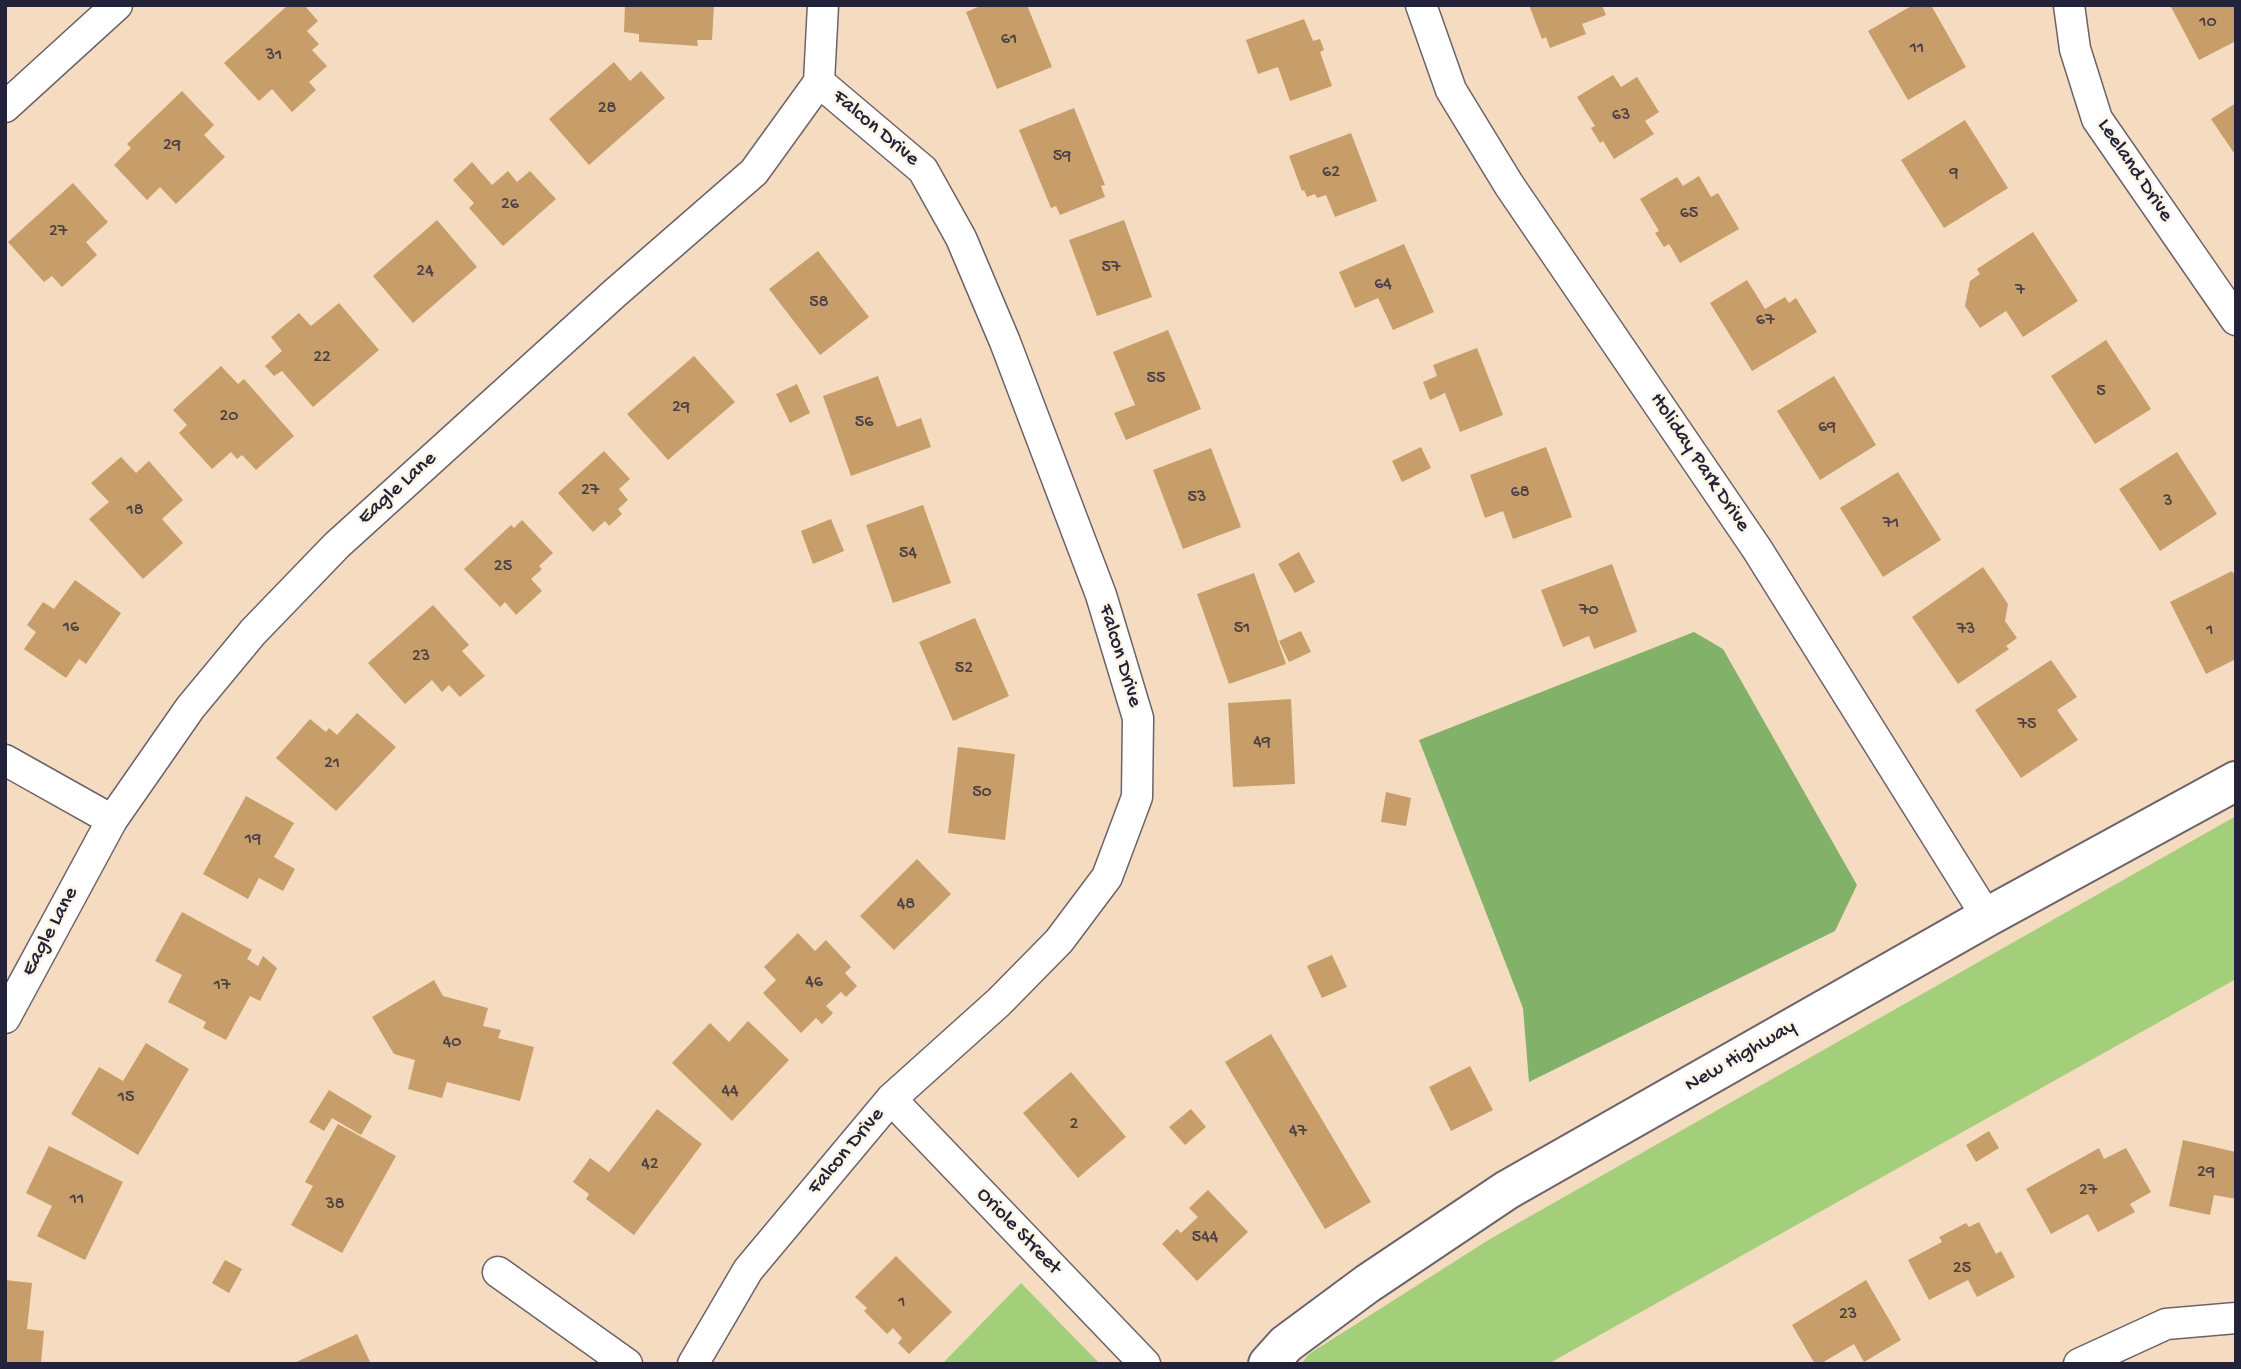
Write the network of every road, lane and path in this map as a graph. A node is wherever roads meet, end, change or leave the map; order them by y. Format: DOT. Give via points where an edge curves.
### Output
graph roads {
  1 [pos="117,5"];
  2 [pos="822,5"];
  3 [pos="1421,5"];
  4 [pos="2069,5"];
  5 [pos="818,82"];
  6 [pos="5,107"];
  7 [pos="2236,320"];
  8 [pos="5,760"];
  9 [pos="2236,781"];
  10 [pos="112,820"];
  11 [pos="1987,917"];
  12 [pos="5,1018"];
  13 [pos="891,1100"];
  14 [pos="498,1272"];
  15 [pos="2236,1318"];
  16 [pos="628,1364"];
  17 [pos="693,1364"];
  18 [pos="1144,1364"];
  19 [pos="1268,1364"];
  20 [pos="2079,1364"];
  1 -- 6 [label="street"];
  2 -- 5 [label="street"];
  3 -- 11 [label="street, Holiday Park Drive" via="1451,90 1509,185 1758,549"];
  4 -- 7 [label="street, Leeland Drive" via="2075,49 2097,119"];
  5 -- 10 [label="street, Eagle Lane" via="754,172 337,545 253,632 190,708"];
  5 -- 13 [label="street, Falcon Drive" via="923,170 961,238 1101,595 1138,718 1137,797 1107,877 1059,941"];
  8 -- 10 [label="street"];
  9 -- 11 [label="street, New Highway"];
  10 -- 12 [label="street, Eagle Lane"];
  11 -- 19 [label="street, New Highway" via="1507,1190 1367,1284 1286,1344"];
  13 -- 17 [label="street, Falcon Drive" via="748,1270"];
  13 -- 18 [label="street, Oriole Street"];
  14 -- 16 [label="street"];
  15 -- 20 [label="street" via="2166,1324"];
}
